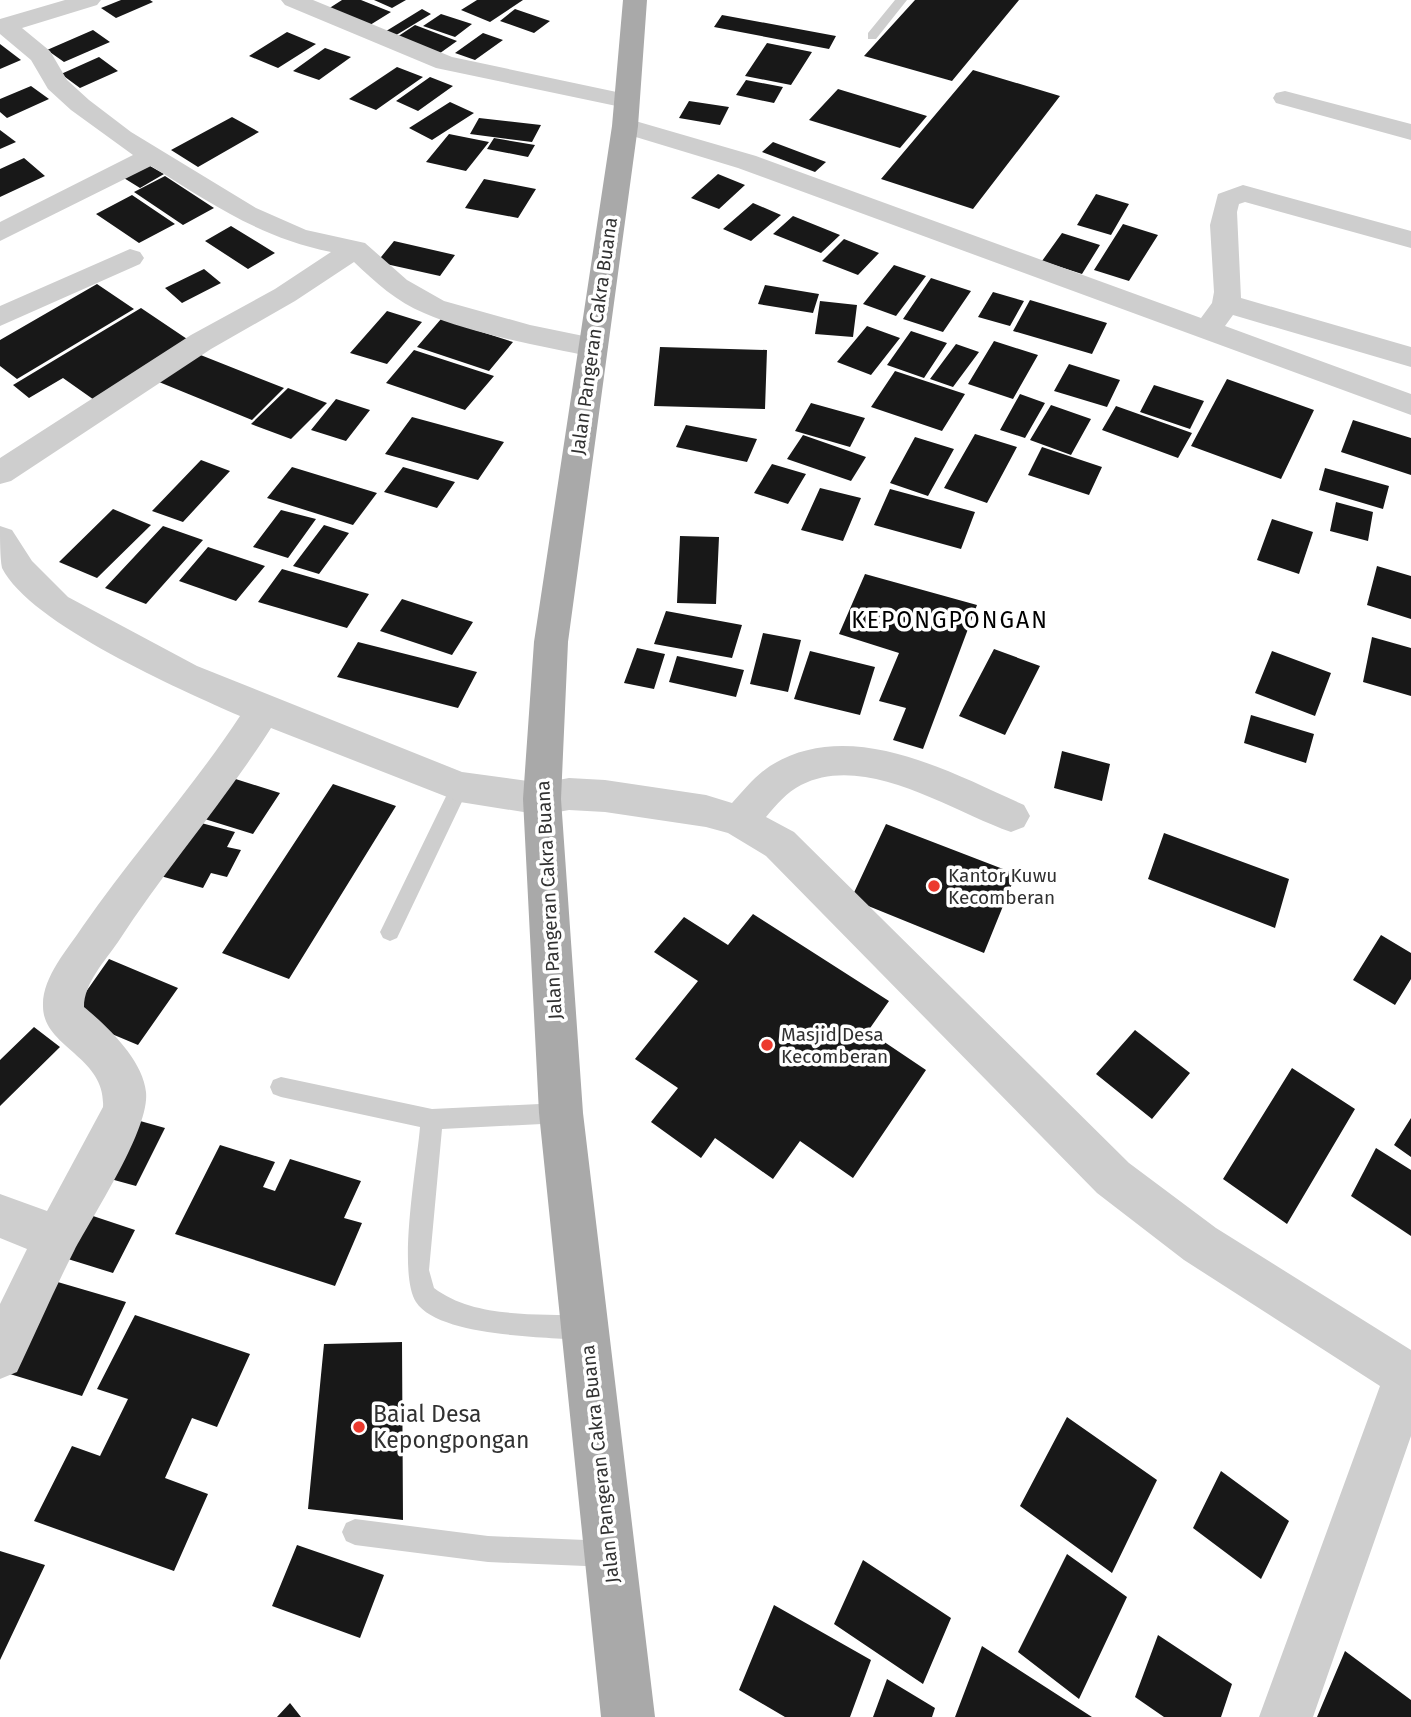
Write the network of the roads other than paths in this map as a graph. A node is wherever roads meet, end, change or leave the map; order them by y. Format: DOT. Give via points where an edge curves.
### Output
graph roads {
  1 [pos="89,0"];
  2 [pos="293,0"];
  3 [pos="635,0"];
  4 [pos="901,0"];
  5 [pos="2,26"];
  6 [pos="872,36"];
  7 [pos="1285,98"];
  8 [pos="626,114"];
  9 [pos="1411,132"];
  10 [pos="152,155"];
  11 [pos="0,233"];
  12 [pos="1411,240"];
  13 [pos="355,249"];
  14 [pos="130,258"];
  15 [pos="1226,303"];
  16 [pos="0,317"];
  17 [pos="1207,330"];
  18 [pos="593,347"];
  19 [pos="1411,357"];
  20 [pos="1411,405"];
  21 [pos="0,473"];
  22 [pos="0,538"];
  23 [pos="10,580"];
  24 [pos="263,710"];
  25 [pos="460,786"];
  26 [pos="572,796"];
  27 [pos="1011,816"];
  28 [pos="739,821"];
  29 [pos="390,932"];
  30 [pos="281,1087"];
  31 [pos="561,1113"];
  32 [pos="432,1119"];
  33 [pos="0,1216"];
  34 [pos="57,1237"];
  35 [pos="585,1328"];
  36 [pos="0,1355"];
  37 [pos="1410,1377"];
  38 [pos="355,1532"];
  39 [pos="608,1554"];
  40 [pos="628,1717"];
  41 [pos="1286,1717"];
  1 -- 5 [label="street"];
  2 -- 8 [label="street" via="445,64"];
  3 -- 8 [label="main road, Jalan Pangeran Cakra Buana"];
  4 -- 6 [label="lane"];
  5 -- 10 [label="street" via="41,56 57,84 80,105"];
  7 -- 9 [label="street"];
  8 -- 17 [label="street"];
  8 -- 18 [label="main road, Jalan Pangeran Cakra Buana"];
  10 -- 11 [label="street"];
  10 -- 13 [label="street" via="246,214 298,237"];
  12 -- 15 [label="street" via="1243,193 1227,200 1222,214"];
  13 -- 18 [label="street" via="397,286 434,307"];
  13 -- 21 [label="street"];
  14 -- 16 [label="street"];
  15 -- 17 [label="street"];
  15 -- 19 [label="street"];
  17 -- 20 [label="street"];
  18 -- 26 [label="main road, Jalan Pangeran Cakra Buana" via="551,642"];
  22 -- 23 [label="street"];
  23 -- 24 [label="street" via="185,676"];
  24 -- 25 [label="street"];
  24 -- 34 [label="street" via="69,980 65,1017 95,1042 125,1090 116,1130"];
  25 -- 26 [label="street"];
  25 -- 29 [label="lane"];
  26 -- 28 [label="street" via="706,811"];
  26 -- 31 [label="main road, Jalan Pangeran Cakra Buana"];
  27 -- 28 [label="street" via="906,771 845,759 810,763 788,774"];
  28 -- 37 [label="street" via="780,845 821,882 1113,1178 1200,1244"];
  30 -- 32 [label="lane"];
  31 -- 32 [label="lane"];
  31 -- 35 [label="main road, Jalan Pangeran Cakra Buana"];
  32 -- 35 [label="lane" via="418,1270 424,1294 441,1309 475,1318"];
  33 -- 34 [label="street"];
  34 -- 36 [label="street"];
  35 -- 39 [label="main road, Jalan Pangeran Cakra Buana"];
  37 -- 41 [label="street"];
  38 -- 39 [label="lane" via="488,1549"];
  39 -- 40 [label="main road, Jalan Pangeran Cakra Buana"];
}
